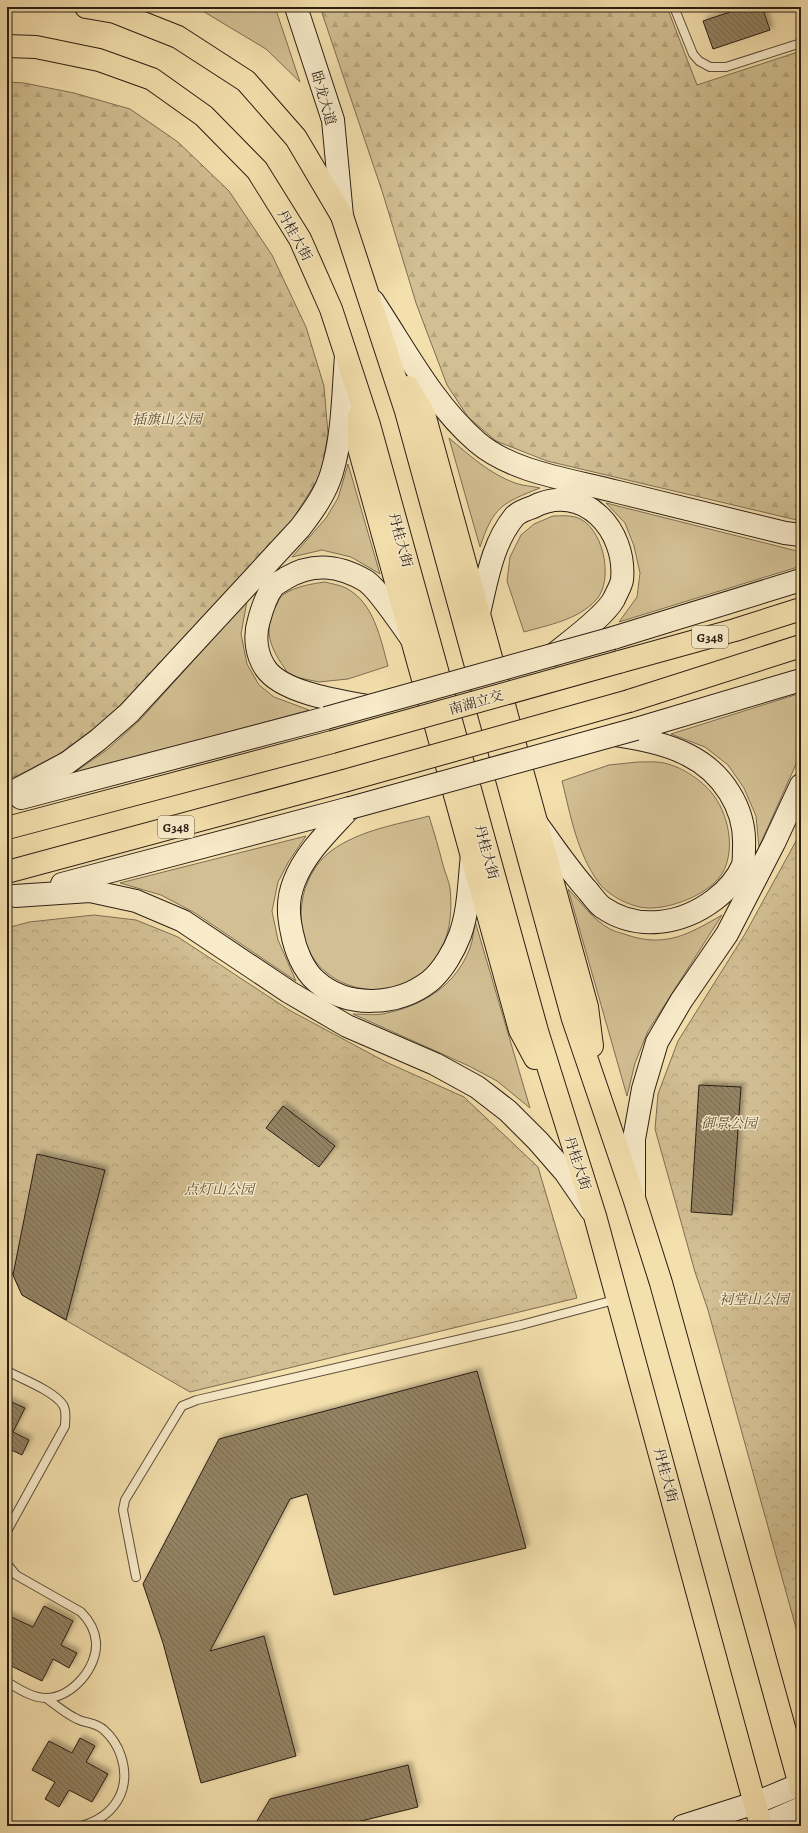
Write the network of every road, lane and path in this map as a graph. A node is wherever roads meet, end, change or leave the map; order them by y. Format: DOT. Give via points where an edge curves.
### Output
graph roads {
  1 [pos="86,7"];
  2 [pos="296,7"];
  3 [pos="674,7"];
  4 [pos="801,43"];
  5 [pos="7,46"];
  6 [pos="342,216"];
  7 [pos="367,292"];
  8 [pos="385,345"];
  9 [pos="346,356"];
  10 [pos="359,395"];
  11 [pos="801,535"];
  12 [pos="801,580"];
  13 [pos="801,609"];
  14 [pos="479,613"];
  15 [pos="412,639"];
  16 [pos="801,646"];
  17 [pos="554,655"];
  18 [pos="801,680"];
  19 [pos="367,706"];
  20 [pos="615,734"];
  21 [pos="801,785"];
  22 [pos="7,795"];
  23 [pos="7,802"];
  24 [pos="350,808"];
  25 [pos="537,824"];
  26 [pos="7,828"];
  27 [pos="472,854"];
  28 [pos="7,872"];
  29 [pos="11,898"];
  30 [pos="598,1088"];
  31 [pos="560,1105"];
  32 [pos="634,1198"];
  33 [pos="595,1216"];
  34 [pos="619,1299"];
  35 [pos="7,1371"];
  36 [pos="7,1531"];
  37 [pos="7,1564"];
  38 [pos="136,1577"];
  39 [pos="7,1682"];
  40 [pos="46,1698"];
  41 [pos="801,1786"];
  42 [pos="755,1803"];
  43 [pos="801,1808"];
  44 [pos="81,1826"];
  45 [pos="683,1826"];
  46 [pos="761,1826"];
  1 -- 6 [label="main road" via="115,12 178,37 246,81 296,138"];
  2 -- 6 [label="street, 卧龙大道" via="333,120"];
  3 -- 4 [label="lane" via="693,54 710,67 726,68"];
  5 -- 9 [label="main road, 丹桂大街" via="36,47 100,60 152,79 204,116 257,170 300,238 331,309"];
  6 -- 7 [label="main road"];
  7 -- 8 [label="main road"];
  7 -- 11 [label="street" via="449,415 478,442 510,462 549,475"];
  8 -- 14 [label="main road" via="424,414"];
  8 -- 30 [label="main road" via="406,411 573,1019"];
  9 -- 10 [label="main road, 丹桂大街"];
  9 -- 22 [label="street" via="340,433 332,473 320,501 300,528 128,713 67,763"];
  10 -- 15 [label="main road" via="359,448"];
  10 -- 31 [label="main road, 丹桂大街"];
  12 -- 17 [label="street, bridge"];
  13 -- 26 [label="main road, 南湖立交 / G348, bridge" via="735,630 332,742"];
  14 -- 17 [label="street" via="491,562 500,537 516,515 542,502 566,499 589,506 608,524 620,552 622,581 613,601 595,621"];
  14 -- 25 [label="main road"];
  15 -- 19 [label="street" via="367,582 344,570 317,567 297,572 274,586 262,607 256,628 257,650 266,670 285,684 314,695"];
  15 -- 27 [label="main road"];
  16 -- 28 [label="main road, G348, bridge" via="628,701"];
  17 -- 19 [label="street, bridge"];
  18 -- 20 [label="street, bridge"];
  19 -- 23 [label="street, bridge"];
  20 -- 24 [label="street, bridge"];
  20 -- 25 [label="street" via="653,742 687,754 710,769 728,789 740,813 744,837 743,864 728,890 702,909 677,920 655,923 626,920 602,907 578,880"];
  21 -- 32 [label="street" via="727,934 681,1001 657,1042 643,1089 634,1139"];
  24 -- 27 [label="street" via="308,855 293,883 288,911 293,940 303,964 315,981 338,996 370,1002 400,998 430,980 448,959 460,935"];
  24 -- 29 [label="street"];
  25 -- 30 [label="main road" via="587,1007"];
  27 -- 31 [label="main road" via="520,1030"];
  29 -- 33 [label="street" via="90,892 136,901 183,921 283,988 347,1026 435,1064 477,1088 508,1112 538,1141 565,1172"];
  30 -- 32 [label="main road"];
  31 -- 33 [label="main road, 丹桂大街"];
  32 -- 41 [label="main road" via="662,1284"];
  33 -- 34 [label="main road, 丹桂大街"];
  34 -- 38 [label="lane" via="548,1319 196,1400 182,1406 126,1500 123,1510"];
  34 -- 42 [label="main road, 丹桂大街"];
  35 -- 36 [label="lane" via="55,1396 63,1406 66,1416 65,1426"];
  37 -- 40 [label="lane" via="16,1574 81,1612 93,1630 95,1653 84,1676 69,1691"];
  39 -- 40 [label="lane" via="25,1693"];
  40 -- 44 [label="lane" via="77,1719 94,1723 105,1731 118,1748 125,1769 123,1789 116,1805 92,1823"];
  41 -- 42 [label="street"];
  42 -- 45 [label="street"];
  42 -- 46 [label="main road, 丹桂大街"];
  43 -- 46 [label="street"];
}
